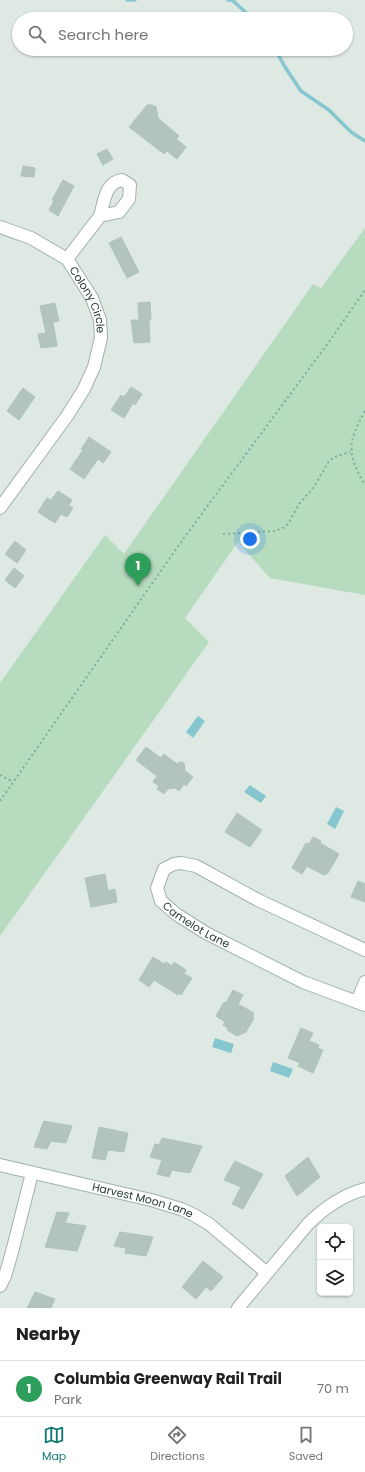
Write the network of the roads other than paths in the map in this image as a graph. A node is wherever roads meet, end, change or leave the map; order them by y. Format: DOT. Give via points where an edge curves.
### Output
graph roads {
  1 [pos="100,216"];
  2 [pos="0,227"];
  3 [pos="67,259"];
  4 [pos="0,508"];
  5 [pos="365,950"];
  6 [pos="365,982"];
  7 [pos="361,1004"];
  8 [pos="0,1165"];
  9 [pos="32,1173"];
  10 [pos="365,1189"];
  11 [pos="267,1273"];
  12 [pos="0,1286"];
  13 [pos="238,1308"];
  1 -- 3 [label="street"];
  2 -- 3 [label="street, Colony Circle" via="31,238"];
  3 -- 4 [label="street, Colony Circle" via="92,298 100,320 101,338 94,367 67,416"];
  5 -- 7 [label="street, Camelot Lane" via="258,900 196,866 181,863 164,869 157,888 161,901 206,933 303,982"];
  6 -- 7 [label="street, Camelot Lane"];
  8 -- 9 [label="street, Harvest Moon Lane"];
  9 -- 11 [label="street, Harvest Moon Lane" via="181,1209 209,1224"];
  9 -- 12 [label="street" via="12,1252"];
  10 -- 11 [label="street" via="335,1202 320,1212"];
  11 -- 13 [label="street"];
}
